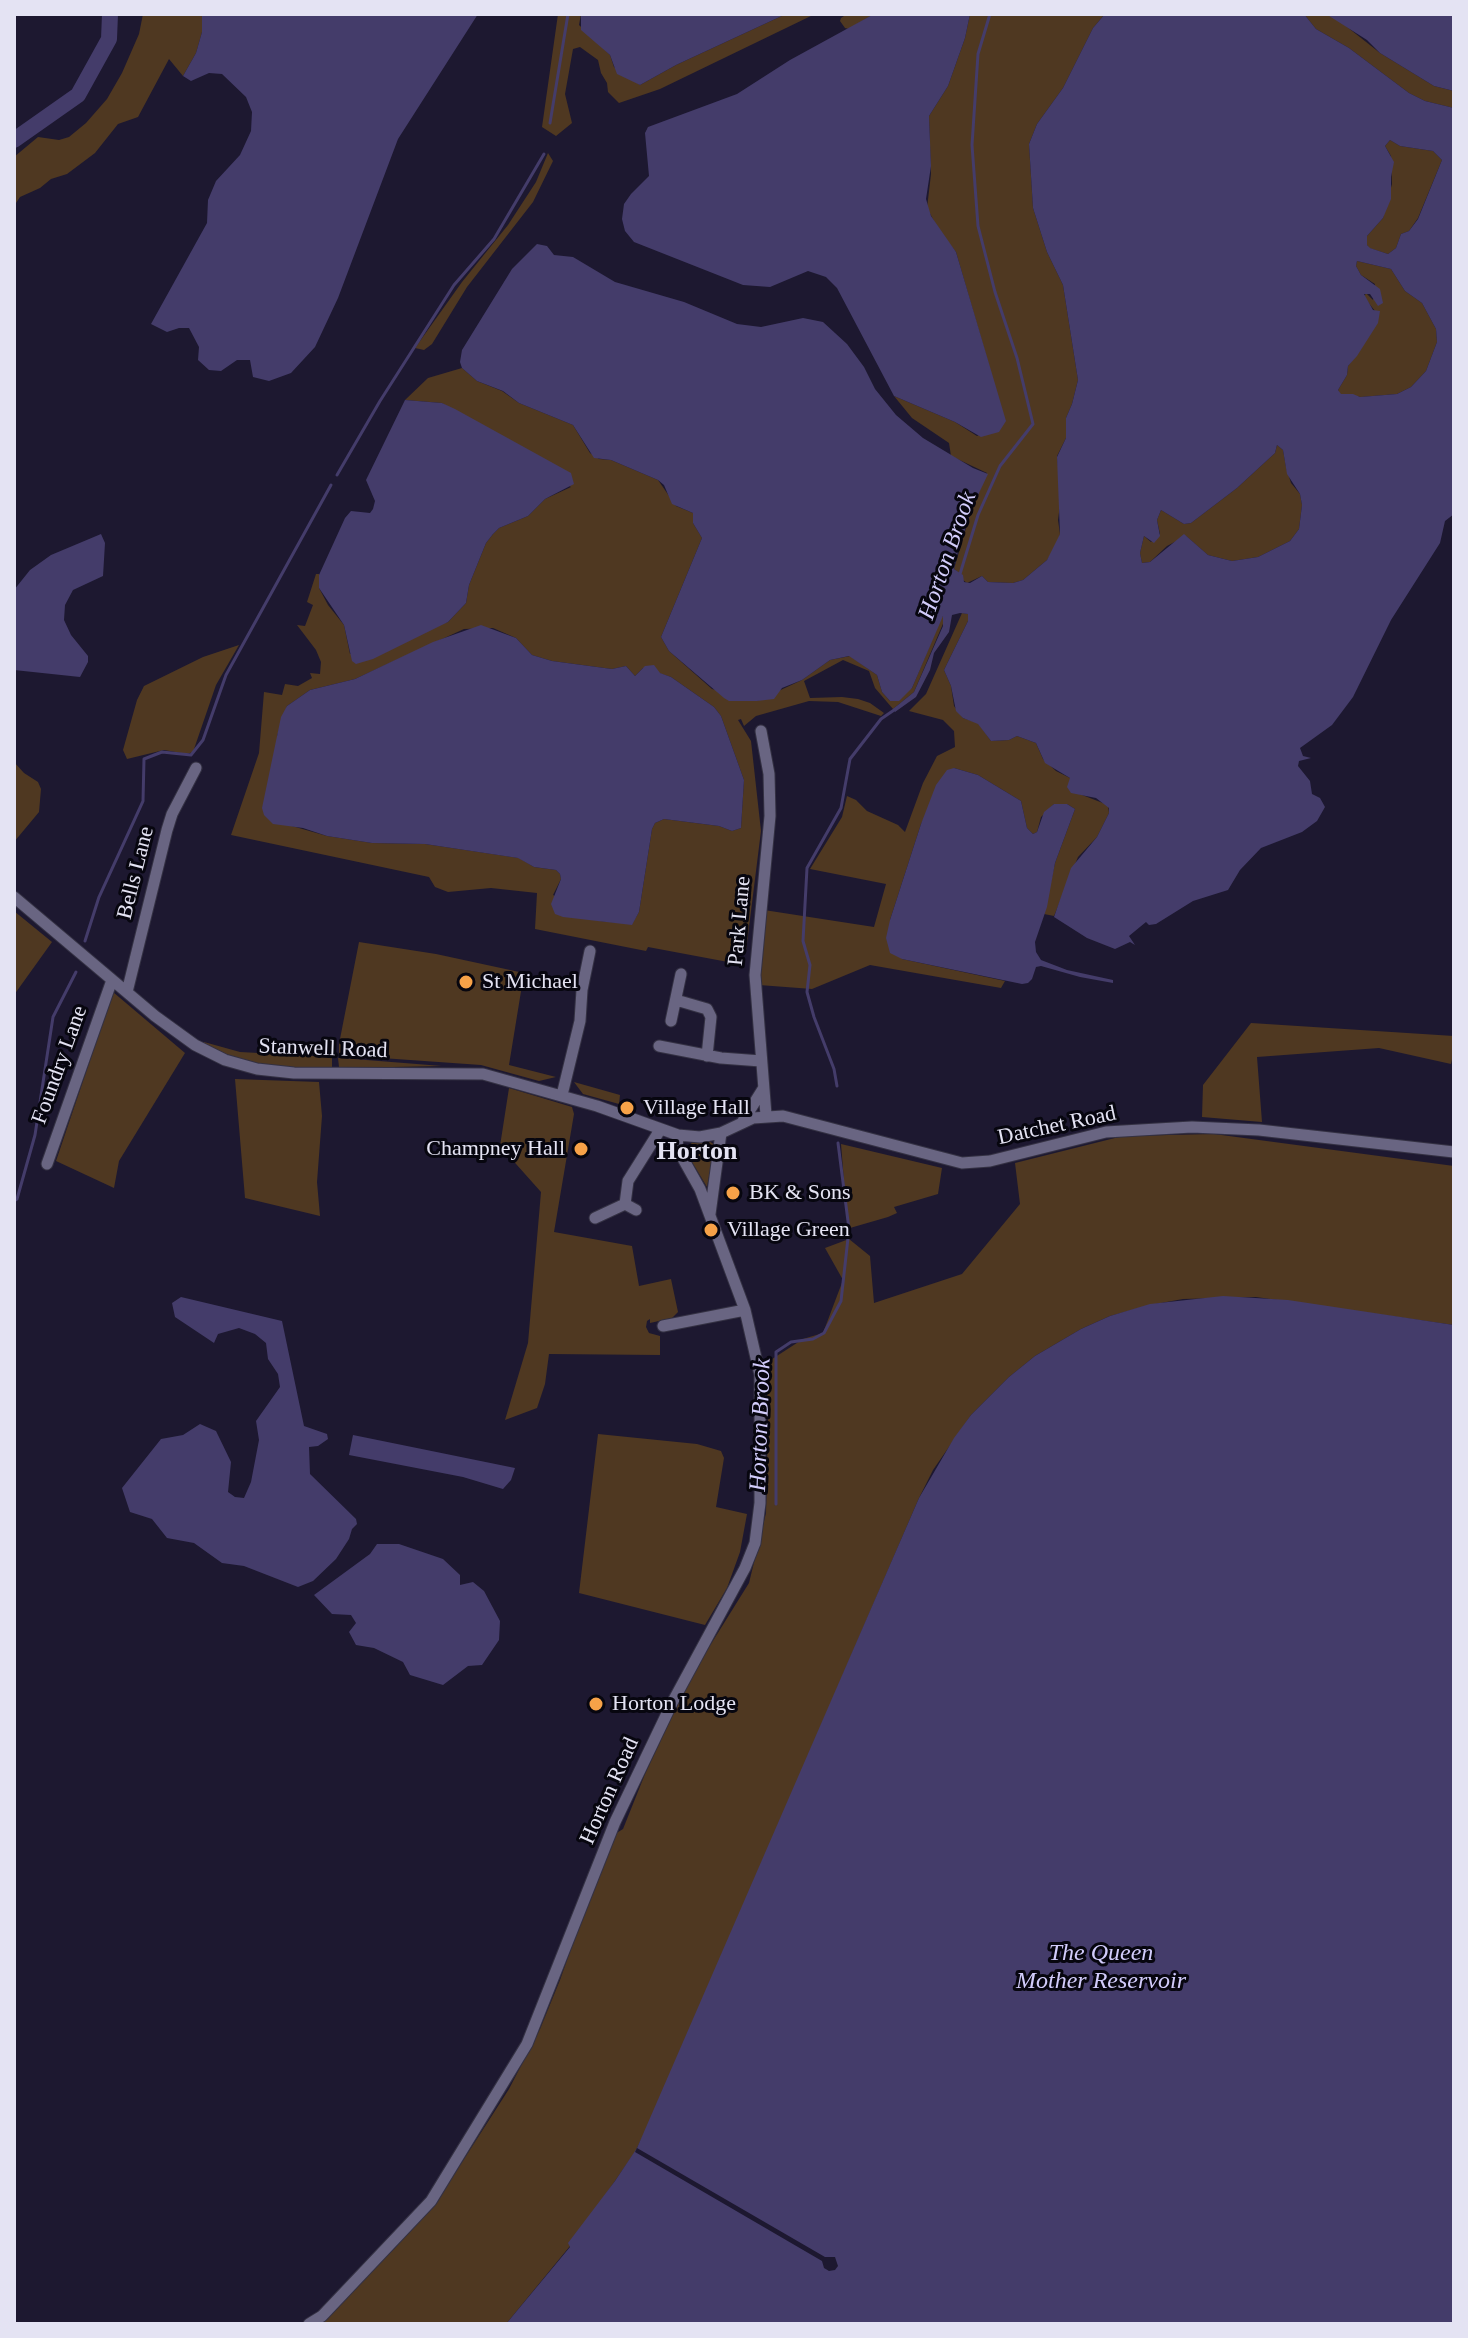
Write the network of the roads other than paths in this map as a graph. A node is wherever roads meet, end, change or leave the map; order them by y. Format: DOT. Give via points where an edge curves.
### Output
graph roads {
  1 [pos="761,731"];
  2 [pos="196,768"];
  3 [pos="14,897"];
  4 [pos="590,951"];
  5 [pos="681,974"];
  6 [pos="112,980"];
  7 [pos="127,992"];
  8 [pos="676,1000"];
  9 [pos="671,1021"];
  10 [pos="659,1046"];
  11 [pos="707,1056"];
  12 [pos="761,1061"];
  13 [pos="763,1089"];
  14 [pos="562,1095"];
  15 [pos="766,1115"];
  16 [pos="743,1121"];
  17 [pos="660,1130"];
  18 [pos="721,1133"];
  19 [pos="678,1135"];
  20 [pos="1454,1152"];
  21 [pos="47,1164"];
  22 [pos="625,1204"];
  23 [pos="636,1210"];
  24 [pos="710,1215"];
  25 [pos="595,1218"];
  26 [pos="745,1310"];
  27 [pos="663,1326"];
  28 [pos="309,2324"];
  1 -- 12 [label="street, Park Lane" via="770,816 755,975"];
  2 -- 7 [label="street, Bells Lane" via="169,822"];
  3 -- 6 [label="street, Stanwell Road"];
  4 -- 14 [label="street"];
  5 -- 8 [label="street"];
  6 -- 7 [label="street, Stanwell Road"];
  6 -- 21 [label="street, Foundry Lane"];
  7 -- 14 [label="street, Stanwell Road" via="199,1048 257,1069 483,1074"];
  8 -- 9 [label="street"];
  8 -- 11 [label="street" via="707,1009"];
  10 -- 11 [label="street"];
  11 -- 12 [label="street"];
  12 -- 13 [label="street, Park Lane"];
  13 -- 15 [label="street, Park Lane"];
  13 -- 16 [label="street"];
  14 -- 17 [label="street, Stanwell Road"];
  15 -- 16 [label="street, Datchet Road"];
  15 -- 20 [label="street, Datchet Road" via="962,1163 1106,1132 1192,1127"];
  16 -- 18 [label="street, Datchet Road"];
  17 -- 19 [label="street, Stanwell Road"];
  17 -- 22 [label="street" via="628,1181"];
  18 -- 19 [label="street, Datchet Road"];
  18 -- 24 [label="street, Horton Road"];
  19 -- 24 [label="street, Horton Road" via="677,1148"];
  22 -- 23 [label="street"];
  22 -- 25 [label="street"];
  24 -- 26 [label="street, Horton Road"];
  26 -- 27 [label="street"];
  26 -- 28 [label="street, Horton Road" via="760,1375 762,1452 755,1543 745,1568 615,1822 527,2044 431,2201"];
}
